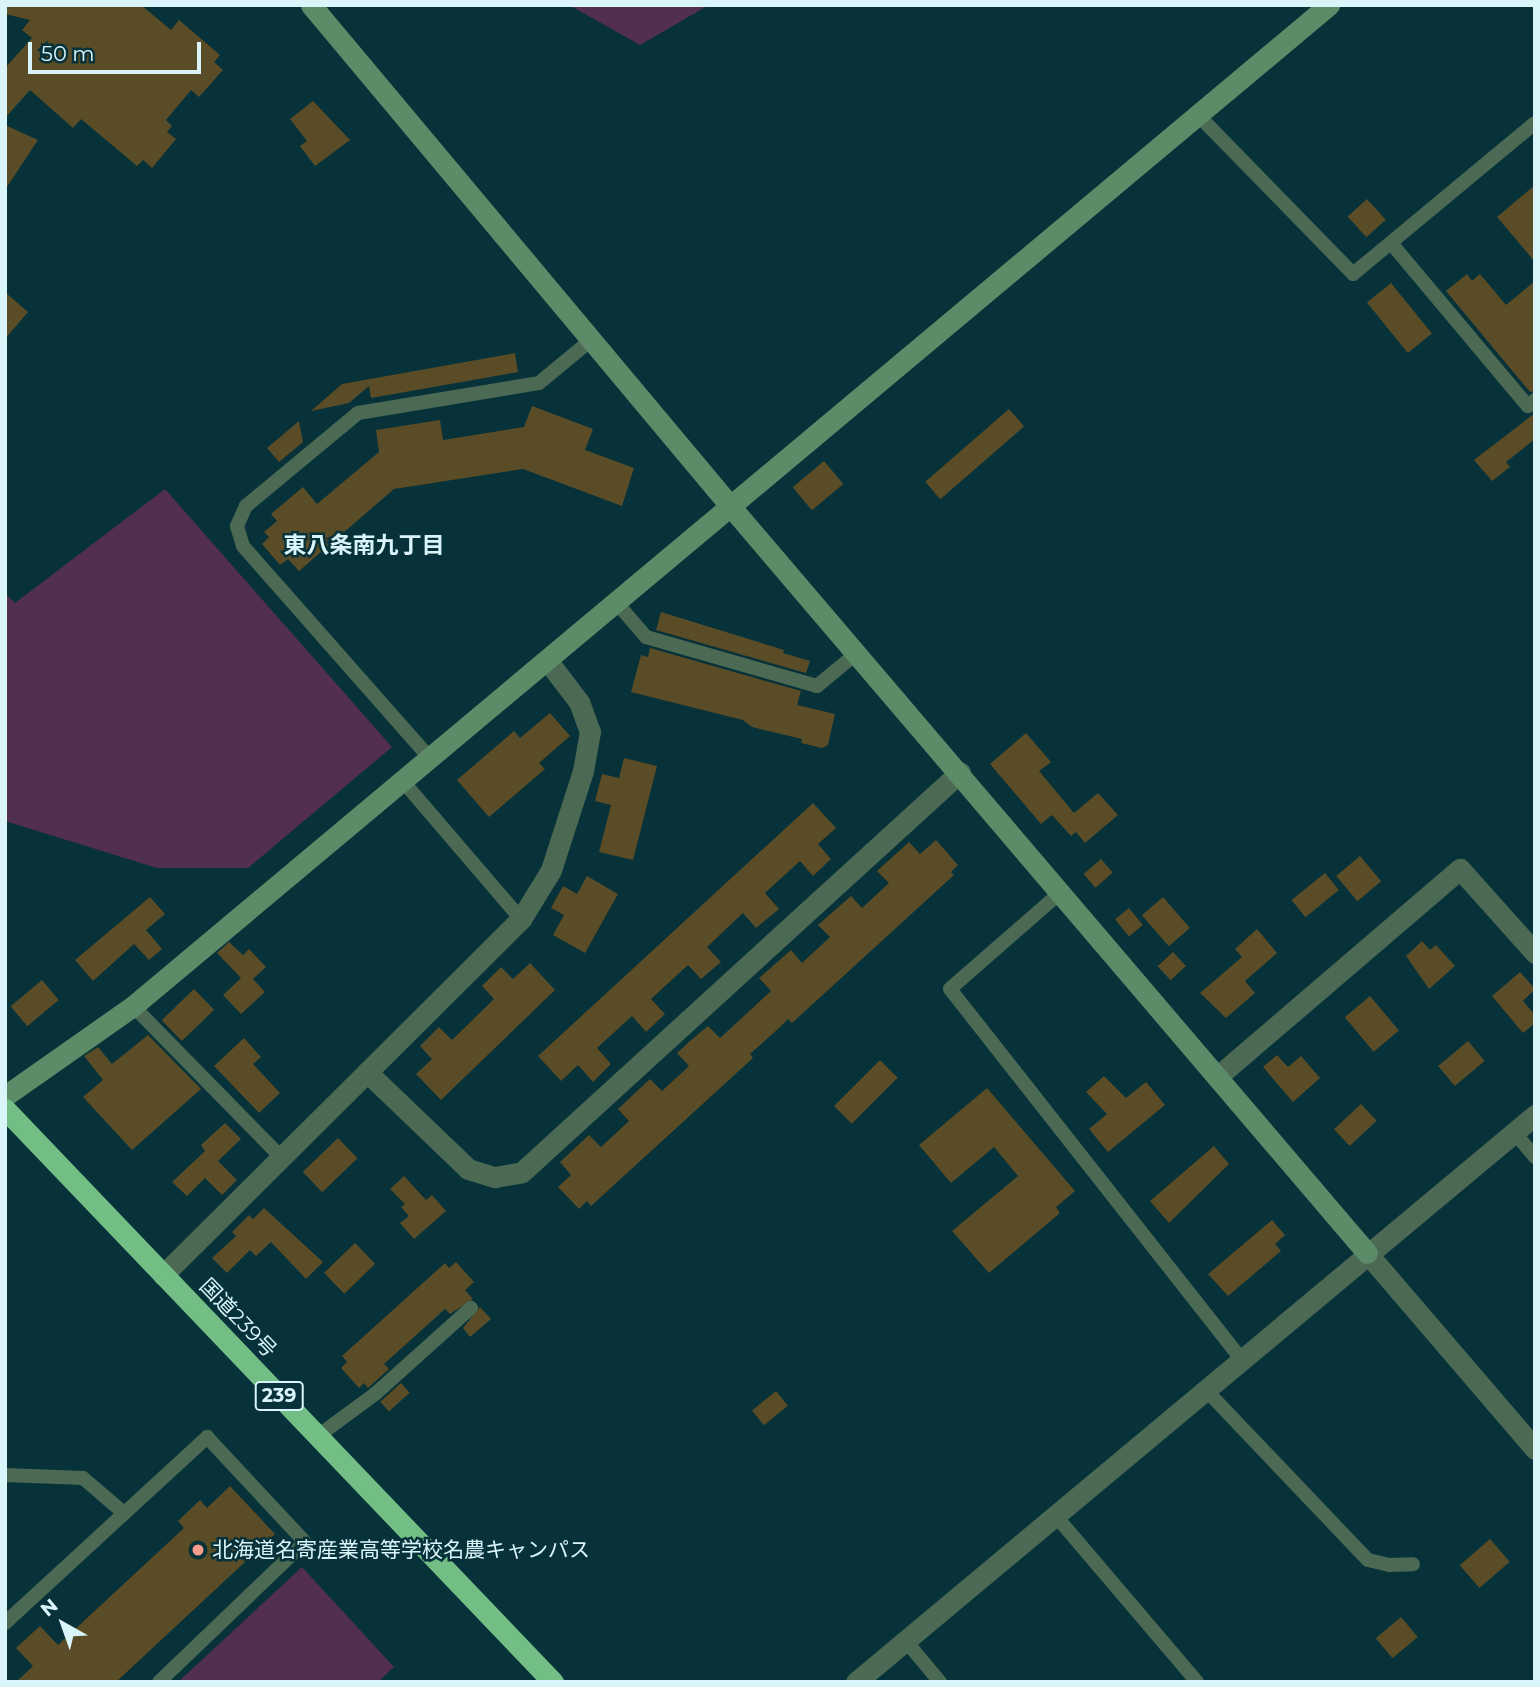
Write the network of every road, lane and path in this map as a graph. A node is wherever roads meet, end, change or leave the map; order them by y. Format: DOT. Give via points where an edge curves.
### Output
graph roads {
  1 [pos="311,5"];
  2 [pos="1329,5"];
  3 [pos="1198,115"];
  4 [pos="1535,123"];
  5 [pos="1391,243"];
  6 [pos="590,340"];
  7 [pos="1535,400"];
  8 [pos="731,507"];
  9 [pos="616,602"];
  10 [pos="857,653"];
  11 [pos="547,660"];
  12 [pos="428,756"];
  13 [pos="960,772"];
  14 [pos="401,779"];
  15 [pos="1061,892"];
  16 [pos="521,919"];
  17 [pos="1535,953"];
  18 [pos="133,1006"];
  19 [pos="367,1072"];
  20 [pos="1217,1077"];
  21 [pos="5,1096"];
  22 [pos="5,1109"];
  23 [pos="1535,1115"];
  24 [pos="1514,1132"];
  25 [pos="281,1157"];
  26 [pos="1535,1157"];
  27 [pos="1367,1253"];
  28 [pos="163,1275"];
  29 [pos="471,1308"];
  30 [pos="1241,1359"];
  31 [pos="1205,1389"];
  32 [pos="317,1436"];
  33 [pos="1535,1449"];
  34 [pos="5,1475"];
  35 [pos="124,1513"];
  36 [pos="1055,1515"];
  37 [pos="1413,1564"];
  38 [pos="5,1623"];
  39 [pos="905,1640"];
  40 [pos="159,1682"];
  41 [pos="553,1682"];
  42 [pos="856,1682"];
  43 [pos="940,1682"];
  44 [pos="1197,1682"];
  1 -- 6 [label="street"];
  2 -- 3 [label="street"];
  3 -- 5 [label="lane" via="1353,274"];
  3 -- 8 [label="street"];
  4 -- 5 [label="lane"];
  5 -- 7 [label="lane" via="1528,406"];
  6 -- 8 [label="street"];
  6 -- 12 [label="lane" via="539,383 358,413 246,506 237,526 243,546"];
  8 -- 9 [label="street"];
  8 -- 10 [label="street"];
  9 -- 10 [label="lane" via="646,637 817,686"];
  9 -- 11 [label="street"];
  10 -- 13 [label="street"];
  11 -- 12 [label="street"];
  11 -- 16 [label="street" via="579,702 590,732 583,771 551,870"];
  12 -- 14 [label="street"];
  13 -- 15 [label="street"];
  13 -- 19 [label="street" via="522,1172 495,1177 468,1169"];
  14 -- 16 [label="lane"];
  14 -- 18 [label="street"];
  15 -- 20 [label="street"];
  15 -- 30 [label="lane" via="950,989"];
  16 -- 19 [label="street"];
  17 -- 20 [label="street" via="1460,869"];
  18 -- 21 [label="street"];
  18 -- 25 [label="lane"];
  19 -- 25 [label="street"];
  20 -- 27 [label="street"];
  22 -- 28 [label="highway, 国道239号 / 239"];
  23 -- 24 [label="street"];
  24 -- 26 [label="lane"];
  24 -- 27 [label="street"];
  25 -- 28 [label="street"];
  27 -- 30 [label="street"];
  27 -- 33 [label="street"];
  28 -- 32 [label="highway, 国道239号 / 239"];
  29 -- 32 [label="lane" via="375,1394"];
  30 -- 31 [label="street"];
  31 -- 36 [label="street"];
  31 -- 37 [label="lane" via="1368,1560 1389,1566"];
  32 -- 41 [label="highway, 国道239号 / 239"];
  34 -- 35 [label="lane" via="83,1478"];
  35 -- 38 [label="lane"];
  35 -- 40 [label="lane" via="207,1437 305,1542"];
  36 -- 39 [label="street"];
  36 -- 44 [label="lane"];
  39 -- 42 [label="street"];
  39 -- 43 [label="lane"];
}
